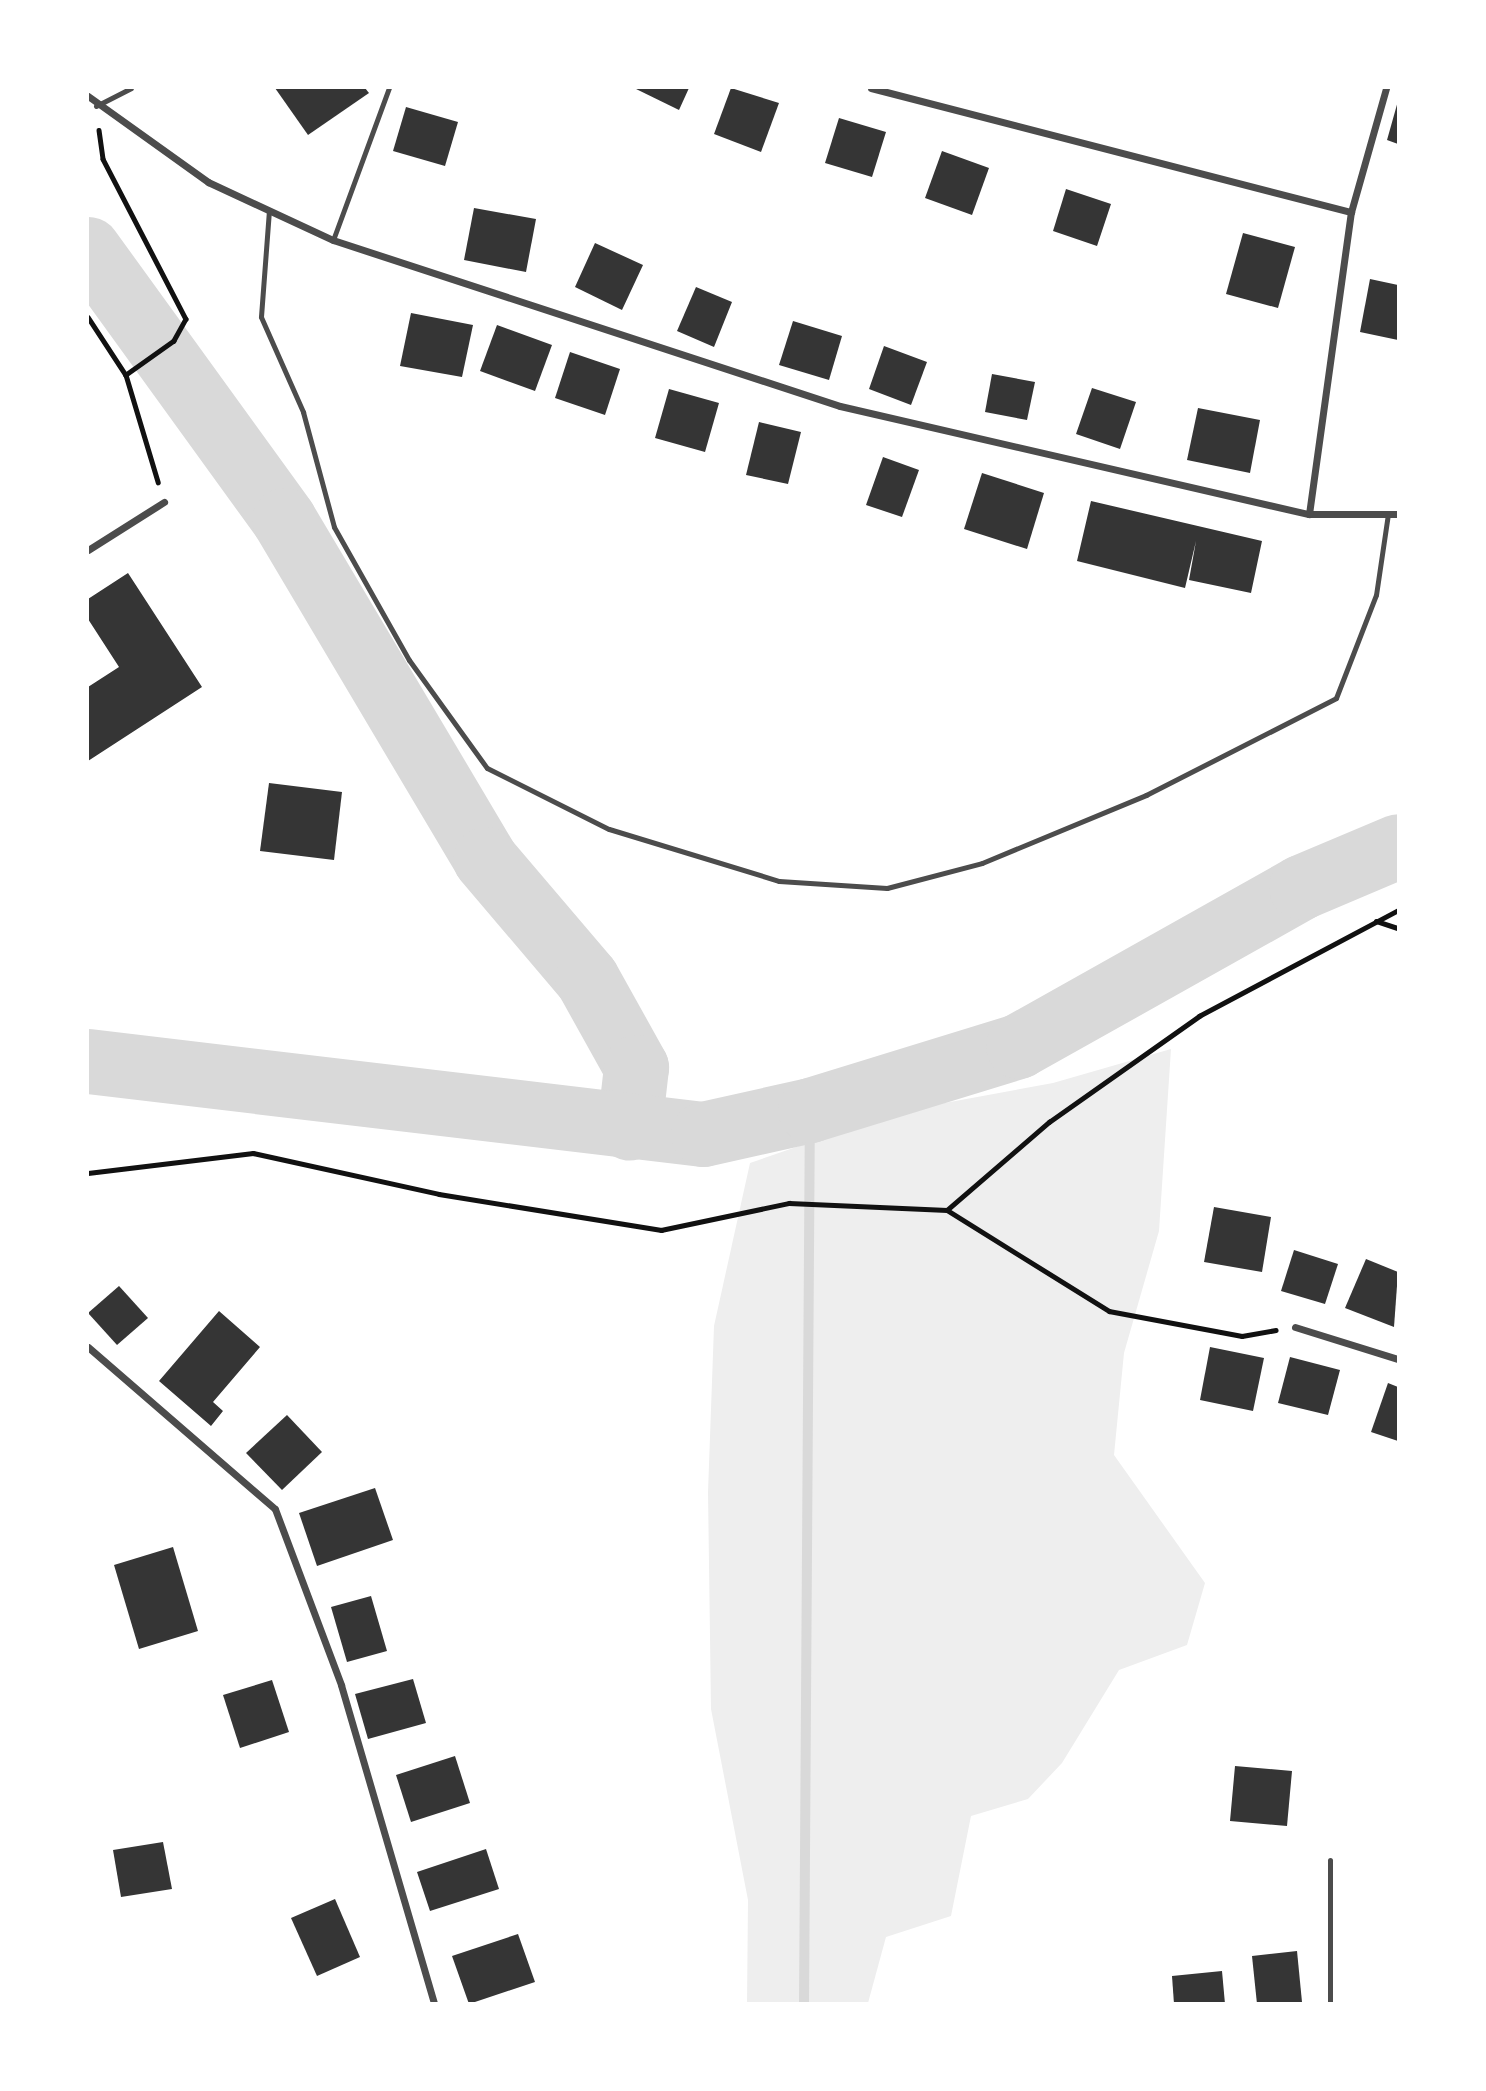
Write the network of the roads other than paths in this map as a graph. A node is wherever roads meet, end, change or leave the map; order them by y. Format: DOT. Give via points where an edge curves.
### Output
graph roads {
  1 [pos="131,88"];
  2 [pos="389,88"];
  3 [pos="871,88"];
  4 [pos="1385,88"];
  5 [pos="88,96"];
  6 [pos="96,106"];
  7 [pos="269,210"];
  8 [pos="1351,212"];
  9 [pos="333,240"];
  10 [pos="164,502"];
  11 [pos="1309,513"];
  12 [pos="1388,514"];
  13 [pos="1398,514"];
  14 [pos="88,550"];
  15 [pos="1295,1327"];
  16 [pos="88,1347"];
  17 [pos="1398,1359"];
  18 [pos="1329,1860"];
  19 [pos="434,2004"];
  20 [pos="1330,2004"];
  1 -- 6 [label="lane"];
  2 -- 9 [label="lane"];
  3 -- 8 [label="street"];
  4 -- 8 [label="street"];
  5 -- 6 [label="street"];
  6 -- 7 [label="street" via="208,182"];
  7 -- 9 [label="street"];
  7 -- 12 [label="lane" via="261,317 303,412 334,527 410,660 487,768 609,829 779,881 887,888 982,863 1146,796 1336,698 1376,595"];
  8 -- 11 [label="street"];
  9 -- 11 [label="street" via="841,406"];
  10 -- 14 [label="street"];
  11 -- 12 [label="street"];
  12 -- 13 [label="street"];
  15 -- 17 [label="street"];
  16 -- 19 [label="street" via="275,1508 341,1685"];
  18 -- 20 [label="lane"];
}
